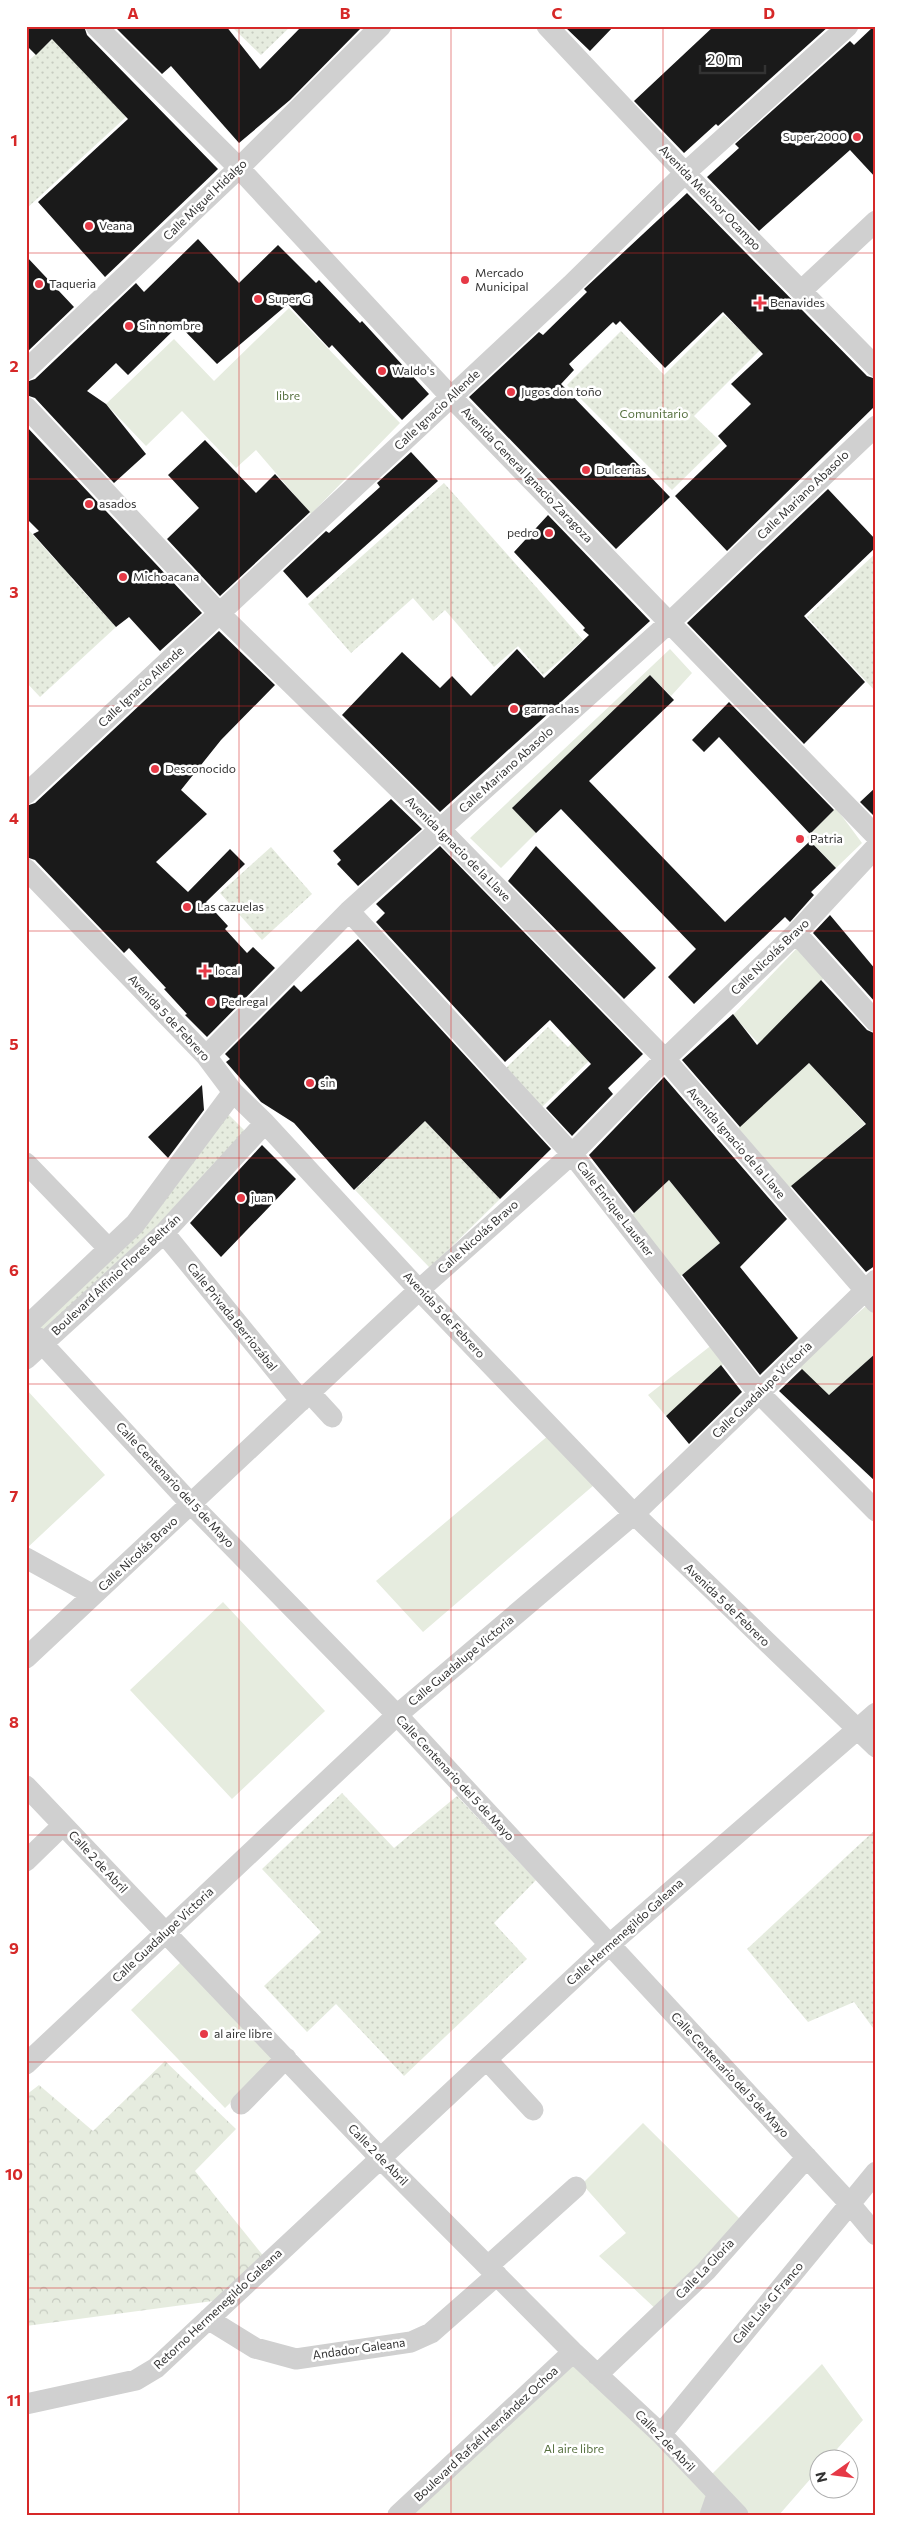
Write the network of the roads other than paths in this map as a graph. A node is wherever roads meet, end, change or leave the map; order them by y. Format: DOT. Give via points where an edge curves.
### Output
graph roads {
  1 [pos="96,26"];
  2 [pos="381,26"];
  3 [pos="547,26"];
  4 [pos="848,26"];
  5 [pos="239,168"];
  6 [pos="686,173"];
  7 [pos="876,221"];
  8 [pos="801,291"];
  9 [pos="876,366"];
  10 [pos="26,370"];
  11 [pos="451,397"];
  12 [pos="26,407"];
  13 [pos="876,426"];
  14 [pos="220,614"];
  15 [pos="670,622"];
  16 [pos="26,794"];
  17 [pos="440,830"];
  18 [pos="876,836"];
  19 [pos="876,847"];
  20 [pos="26,869"];
  21 [pos="349,911"];
  22 [pos="796,934"];
  23 [pos="876,1022"];
  24 [pos="206,1056"];
  25 [pos="665,1059"];
  26 [pos="233,1092"];
  27 [pos="265,1123"];
  28 [pos="572,1154"];
  29 [pos="26,1163"];
  30 [pos="164,1233"];
  31 [pos="109,1249"];
  32 [pos="419,1290"];
  33 [pos="872,1292"];
  34 [pos="26,1327"];
  35 [pos="43,1344"];
  36 [pos="26,1359"];
  37 [pos="758,1392"];
  38 [pos="306,1397"];
  39 [pos="332,1417"];
  40 [pos="191,1504"];
  41 [pos="876,1512"];
  42 [pos="634,1514"];
  43 [pos="26,1558"];
  44 [pos="93,1595"];
  45 [pos="26,1658"];
  46 [pos="876,1713"];
  47 [pos="397,1715"];
  48 [pos="856,1730"];
  49 [pos="876,1747"];
  50 [pos="26,1786"];
  51 [pos="63,1825"];
  52 [pos="26,1861"];
  53 [pos="165,1933"];
  54 [pos="608,1944"];
  55 [pos="286,2058"];
  56 [pos="487,2060"];
  57 [pos="26,2064"];
  58 [pos="241,2104"];
  59 [pos="533,2110"];
  60 [pos="807,2157"];
  61 [pos="381,2159"];
  62 [pos="876,2172"];
  63 [pos="576,2187"];
  64 [pos="850,2204"];
  65 [pos="876,2235"];
  66 [pos="492,2271"];
  67 [pos="208,2319"];
  68 [pos="574,2352"];
  69 [pos="597,2375"];
  70 [pos="26,2404"];
  71 [pos="661,2434"];
  72 [pos="717,2495"];
  73 [pos="398,2515"];
  74 [pos="710,2515"];
  75 [pos="738,2515"];
  1 -- 5 [label="street, Avenida General Ignacio Zaragoza"];
  2 -- 5 [label="street, Calle Miguel Hidalgo"];
  3 -- 6 [label="street, Avenida Melchor Ocampo"];
  4 -- 6 [label="street, Calle Ignacio Allende"];
  5 -- 10 [label="street, Calle Miguel Hidalgo"];
  5 -- 11 [label="street, Avenida General Ignacio Zaragoza"];
  6 -- 8 [label="street, Avenida Melchor Ocampo"];
  6 -- 11 [label="street, Calle Ignacio Allende"];
  7 -- 8 [label="street"];
  8 -- 9 [label="street, Avenida Melchor Ocampo"];
  11 -- 14 [label="street, Calle Ignacio Allende"];
  11 -- 15 [label="street, Avenida General Ignacio Zaragoza"];
  12 -- 14 [label="street, Avenida Ignacio de la Llave"];
  13 -- 15 [label="street, Calle Mariano Abasolo"];
  14 -- 16 [label="street, Calle Ignacio Allende"];
  14 -- 17 [label="street, Avenida Ignacio de la Llave"];
  15 -- 17 [label="street, Calle Mariano Abasolo"];
  15 -- 18 [label="street, Avenida General Ignacio Zaragoza"];
  17 -- 21 [label="street, Calle Mariano Abasolo"];
  17 -- 25 [label="street, Avenida Ignacio de la Llave"];
  19 -- 22 [label="street, Calle Nicolás Bravo"];
  20 -- 24 [label="street, Avenida 5 de Febrero"];
  21 -- 24 [label="street, Calle Mariano Abasolo"];
  21 -- 28 [label="street, Calle Enrique Lausher"];
  22 -- 23 [label="street"];
  22 -- 25 [label="street, Calle Nicolás Bravo"];
  24 -- 26 [label="street, Avenida 5 de Febrero"];
  25 -- 28 [label="street, Calle Nicolás Bravo"];
  25 -- 33 [label="street, Avenida Ignacio de la Llave"];
  26 -- 27 [label="street, Avenida 5 de Febrero"];
  26 -- 31 [label="street, Boulevard Alfinio Flores Beltrán" via="135,1224"];
  27 -- 30 [label="street, Boulevard Alfinio Flores Beltrán"];
  27 -- 32 [label="street, Avenida 5 de Febrero"];
  28 -- 32 [label="street, Calle Nicolás Bravo"];
  28 -- 37 [label="street, Calle Enrique Lausher"];
  29 -- 31 [label="street"];
  30 -- 35 [label="street, Boulevard Alfinio Flores Beltrán"];
  30 -- 38 [label="street, Calle Privada Berriozábal"];
  31 -- 34 [label="street, Boulevard Alfinio Flores Beltrán"];
  32 -- 38 [label="street, Calle Nicolás Bravo"];
  32 -- 42 [label="street, Avenida 5 de Febrero"];
  33 -- 37 [label="street, Calle Guadalupe Victoria"];
  34 -- 35 [label="street, Calle Centenario del 5 de Mayo"];
  35 -- 36 [label="street, Boulevard Alfinio Flores Beltrán"];
  35 -- 40 [label="street, Calle Centenario del 5 de Mayo"];
  37 -- 41 [label="street, Calle Enrique Lausher"];
  37 -- 42 [label="street, Calle Guadalupe Victoria"];
  38 -- 39 [label="street, Calle Privada Berriozábal"];
  38 -- 40 [label="street, Calle Nicolás Bravo"];
  40 -- 44 [label="street, Calle Nicolás Bravo"];
  40 -- 47 [label="street, Calle Centenario del 5 de Mayo"];
  42 -- 47 [label="street, Calle Guadalupe Victoria"];
  42 -- 48 [label="street, Avenida 5 de Febrero"];
  43 -- 44 [label="street"];
  44 -- 45 [label="street, Calle Nicolás Bravo"];
  46 -- 48 [label="street, Calle Hermenegildo Galeana"];
  47 -- 53 [label="street, Calle Guadalupe Victoria"];
  47 -- 54 [label="street, Calle Centenario del 5 de Mayo"];
  48 -- 49 [label="street, Avenida 5 de Febrero"];
  48 -- 54 [label="street, Calle Hermenegildo Galeana"];
  50 -- 51 [label="street, Calle 2 de Abril"];
  51 -- 52 [label="street"];
  51 -- 53 [label="street, Calle 2 de Abril"];
  53 -- 55 [label="street, Calle 2 de Abril"];
  53 -- 57 [label="street, Calle Guadalupe Victoria"];
  54 -- 56 [label="street, Calle Hermenegildo Galeana"];
  54 -- 60 [label="street, Calle Centenario del 5 de Mayo"];
  55 -- 58 [label="street"];
  55 -- 61 [label="street, Calle 2 de Abril"];
  56 -- 59 [label="street"];
  56 -- 61 [label="street, Calle Hermenegildo Galeana"];
  60 -- 64 [label="street, Calle Centenario del 5 de Mayo"];
  60 -- 69 [label="street, Calle La Gloria" via="706,2271"];
  61 -- 66 [label="street, Calle 2 de Abril"];
  61 -- 67 [label="street, Retorno Hermenegildo Galeana"];
  62 -- 64 [label="street, Calle Luis G Franco"];
  63 -- 66 [label="street, Andador Galeana"];
  64 -- 65 [label="street, Calle Centenario del 5 de Mayo"];
  64 -- 71 [label="street, Calle Luis G Franco"];
  66 -- 67 [label="street, Andador Galeana" via="431,2333 411,2342 296,2359 255,2348"];
  66 -- 68 [label="street, Calle 2 de Abril"];
  67 -- 70 [label="street, Retorno Hermenegildo Galeana" via="156,2368 136,2380"];
  68 -- 69 [label="street, Calle 2 de Abril"];
  68 -- 73 [label="street, Boulevard Rafaél Hernández Ochoa"];
  69 -- 71 [label="street, Calle 2 de Abril"];
  71 -- 72 [label="street, Calle 2 de Abril"];
  72 -- 74 [label="street"];
  72 -- 75 [label="street, Calle 2 de Abril"];
}
